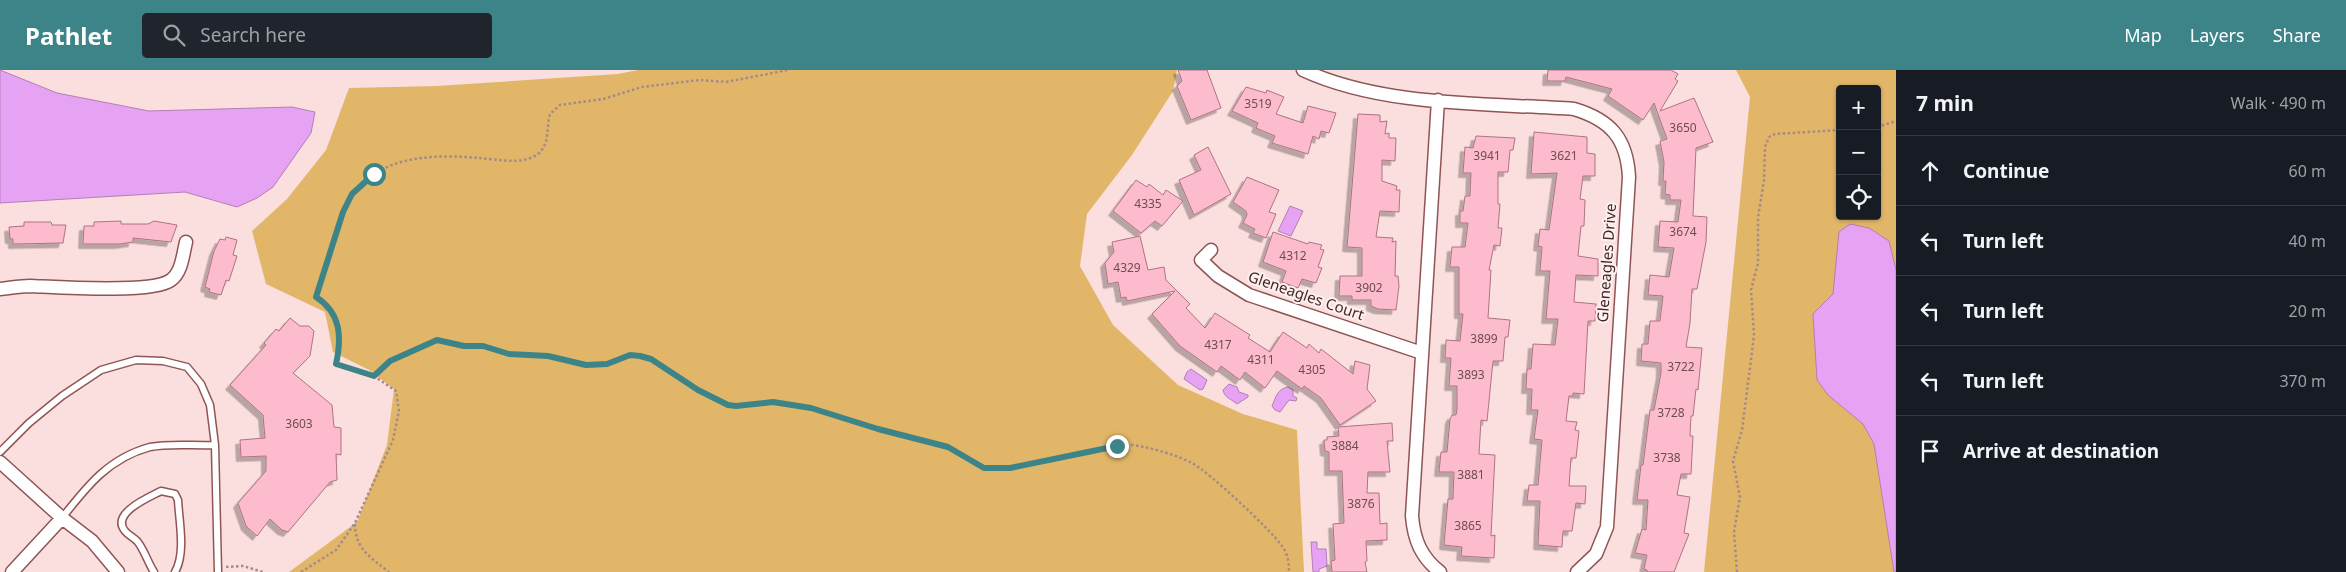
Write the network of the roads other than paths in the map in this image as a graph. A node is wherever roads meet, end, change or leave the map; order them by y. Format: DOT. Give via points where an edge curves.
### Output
graph roads {
  1 [pos="1303,70"];
  2 [pos="1438,100"];
  3 [pos="186,242"];
  4 [pos="1211,250"];
  5 [pos="0,289"];
  6 [pos="1422,353"];
  7 [pos="215,445"];
  8 [pos="0,452"];
  9 [pos="0,462"];
  10 [pos="62,518"];
  11 [pos="219,570"];
  12 [pos="12,572"];
  13 [pos="118,572"];
  14 [pos="154,572"];
  15 [pos="175,572"];
  16 [pos="1440,572"];
  17 [pos="1577,572"];
  1 -- 2 [label="street, Gleneagles Drive" via="1347,87 1378,94"];
  2 -- 6 [label="street"];
  2 -- 17 [label="street, Gleneagles Drive" via="1574,109 1591,114 1616,133 1628,162 1607,527 1596,554"];
  3 -- 5 [label="street" via="178,272 170,281 163,283 134,288 28,286"];
  4 -- 6 [label="street, Gleneagles Court" via="1201,260 1218,276 1249,295"];
  6 -- 16 [label="street" via="1412,524 1418,545"];
  7 -- 8 [label="lane" via="210,405 201,384 187,367 163,361 136,360 101,370 29,423"];
  7 -- 10 [label="lane" via="151,447 119,458 88,486"];
  7 -- 11 [label="lane"];
  9 -- 10 [label="street"];
  10 -- 12 [label="street"];
  10 -- 13 [label="street" via="105,554"];
  14 -- 15 [label="lane" via="138,542 124,531 121,524 133,505 161,491 175,494 178,500 180,555"];
}
